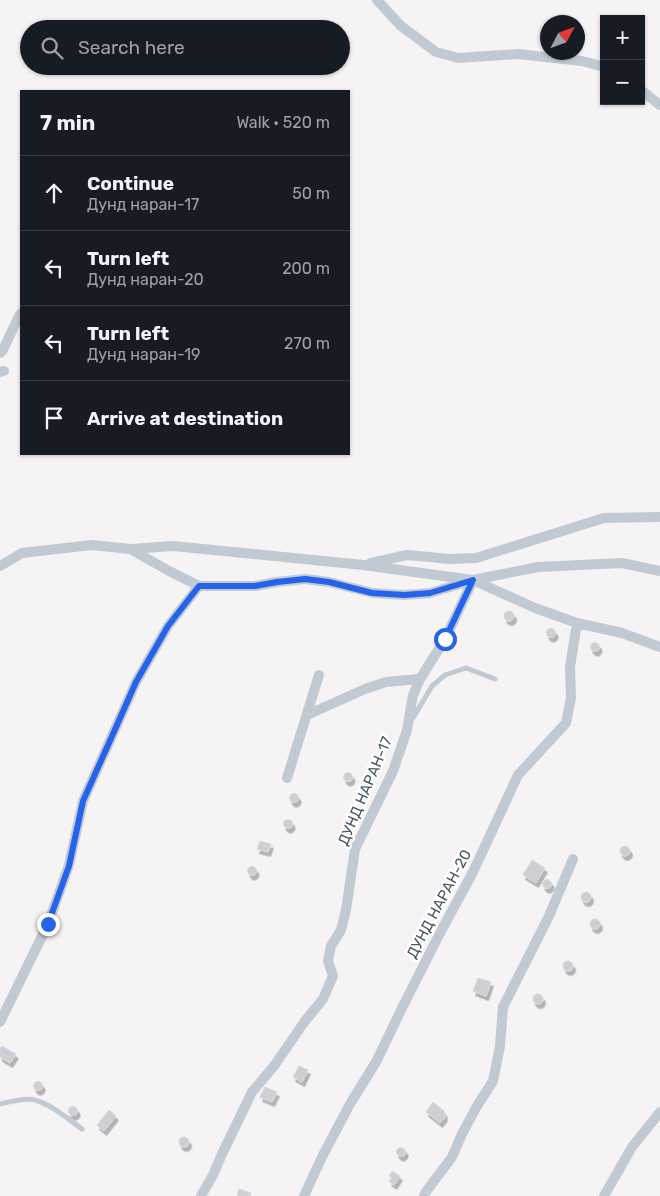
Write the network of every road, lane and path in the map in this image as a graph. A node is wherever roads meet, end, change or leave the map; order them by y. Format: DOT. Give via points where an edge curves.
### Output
graph roads {
  1 [pos="378,0"];
  2 [pos="600,66"];
  3 [pos="645,93"];
  4 [pos="660,105"];
  5 [pos="20,315"];
  6 [pos="0,353"];
  7 [pos="660,517"];
  8 [pos="130,549"];
  9 [pos="363,565"];
  10 [pos="0,566"];
  11 [pos="660,570"];
  12 [pos="473,580"];
  13 [pos="199,586"];
  14 [pos="577,623"];
  15 [pos="660,647"];
  16 [pos="320,675"];
  17 [pos="420,679"];
  18 [pos="495,680"];
  19 [pos="308,715"];
  20 [pos="407,730"];
  21 [pos="287,778"];
  22 [pos="573,859"];
  23 [pos="0,1022"];
  24 [pos="0,1104"];
  25 [pos="660,1112"];
  26 [pos="82,1129"];
  27 [pos="201,1196"];
  28 [pos="304,1196"];
  29 [pos="424,1196"];
  30 [pos="604,1196"];
  1 -- 2 [label="street" via="401,26 436,52 458,58 518,54 582,60"];
  3 -- 4 [label="street"];
  5 -- 6 [label="street"];
  7 -- 9 [label="street" via="604,518 476,558 407,555"];
  8 -- 9 [label="street" via="173,546"];
  8 -- 10 [label="street" via="92,545 22,553"];
  8 -- 13 [label="street"];
  9 -- 12 [label="street"];
  11 -- 12 [label="street" via="622,563 538,567"];
  12 -- 13 [label="street" via="430,593 404,595 372,593 305,579 255,586"];
  12 -- 14 [label="street"];
  12 -- 17 [label="street, ДУНД НАРАН-17" via="445,639"];
  13 -- 23 [label="street" via="168,626 136,682 83,801 69,866 48,924"];
  14 -- 15 [label="street" via="622,633"];
  14 -- 28 [label="street, ДУНД НАРАН-20" via="566,723 518,774 473,872"];
  16 -- 19 [label="street"];
  17 -- 19 [label="street" via="386,682"];
  17 -- 20 [label="street, ДУНД НАРАН-17" via="413,695"];
  18 -- 20 [label="lane" via="466,668 445,675 432,686"];
  19 -- 21 [label="street"];
  20 -- 27 [label="street, ДУНД НАРАН-17" via="393,771 355,849 346,910 328,961 333,976 323,999 252,1092"];
  22 -- 29 [label="street" via="549,916 503,1007 493,1081 452,1157"];
  24 -- 26 [label="lane" via="33,1099 53,1108"];
  25 -- 30 [label="street" via="632,1147"];
}
